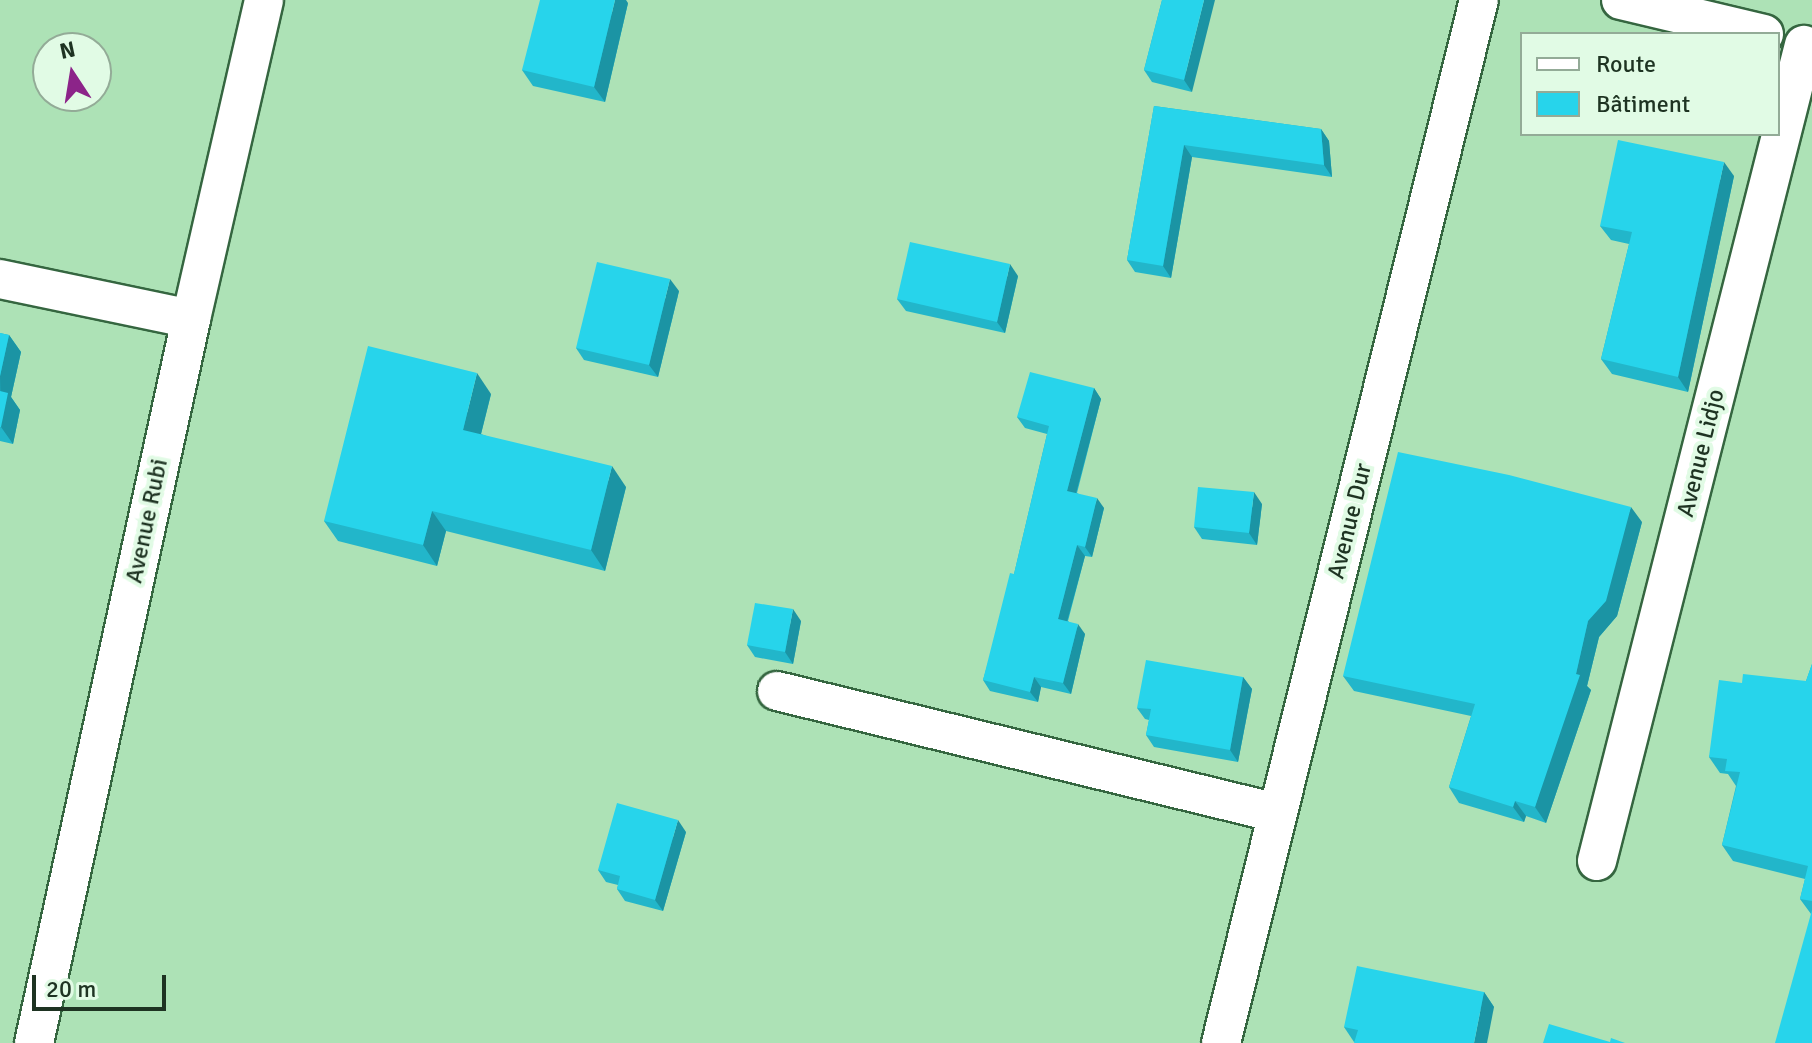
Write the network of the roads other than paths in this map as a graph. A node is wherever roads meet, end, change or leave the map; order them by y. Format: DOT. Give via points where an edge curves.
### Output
graph roads {
  1 [pos="264,0"];
  2 [pos="1479,0"];
  3 [pos="1621,0"];
  4 [pos="1756,32"];
  5 [pos="1798,43"];
  6 [pos="1780,116"];
  7 [pos="1775,136"];
  8 [pos="0,279"];
  9 [pos="191,319"];
  10 [pos="777,691"];
  11 [pos="1277,813"];
  12 [pos="1597,861"];
  13 [pos="34,1043"];
  14 [pos="1221,1043"];
  1 -- 9 [label="street, Avenue Rubi"];
  2 -- 11 [label="street, Avenue Dur"];
  3 -- 4 [label="street"];
  5 -- 6 [label="street, Avenue Lidjo"];
  7 -- 12 [label="street, Avenue Lidjo"];
  8 -- 9 [label="street"];
  9 -- 13 [label="street, Avenue Rubi"];
  10 -- 11 [label="street"];
  11 -- 14 [label="street, Avenue Dur"];
}
